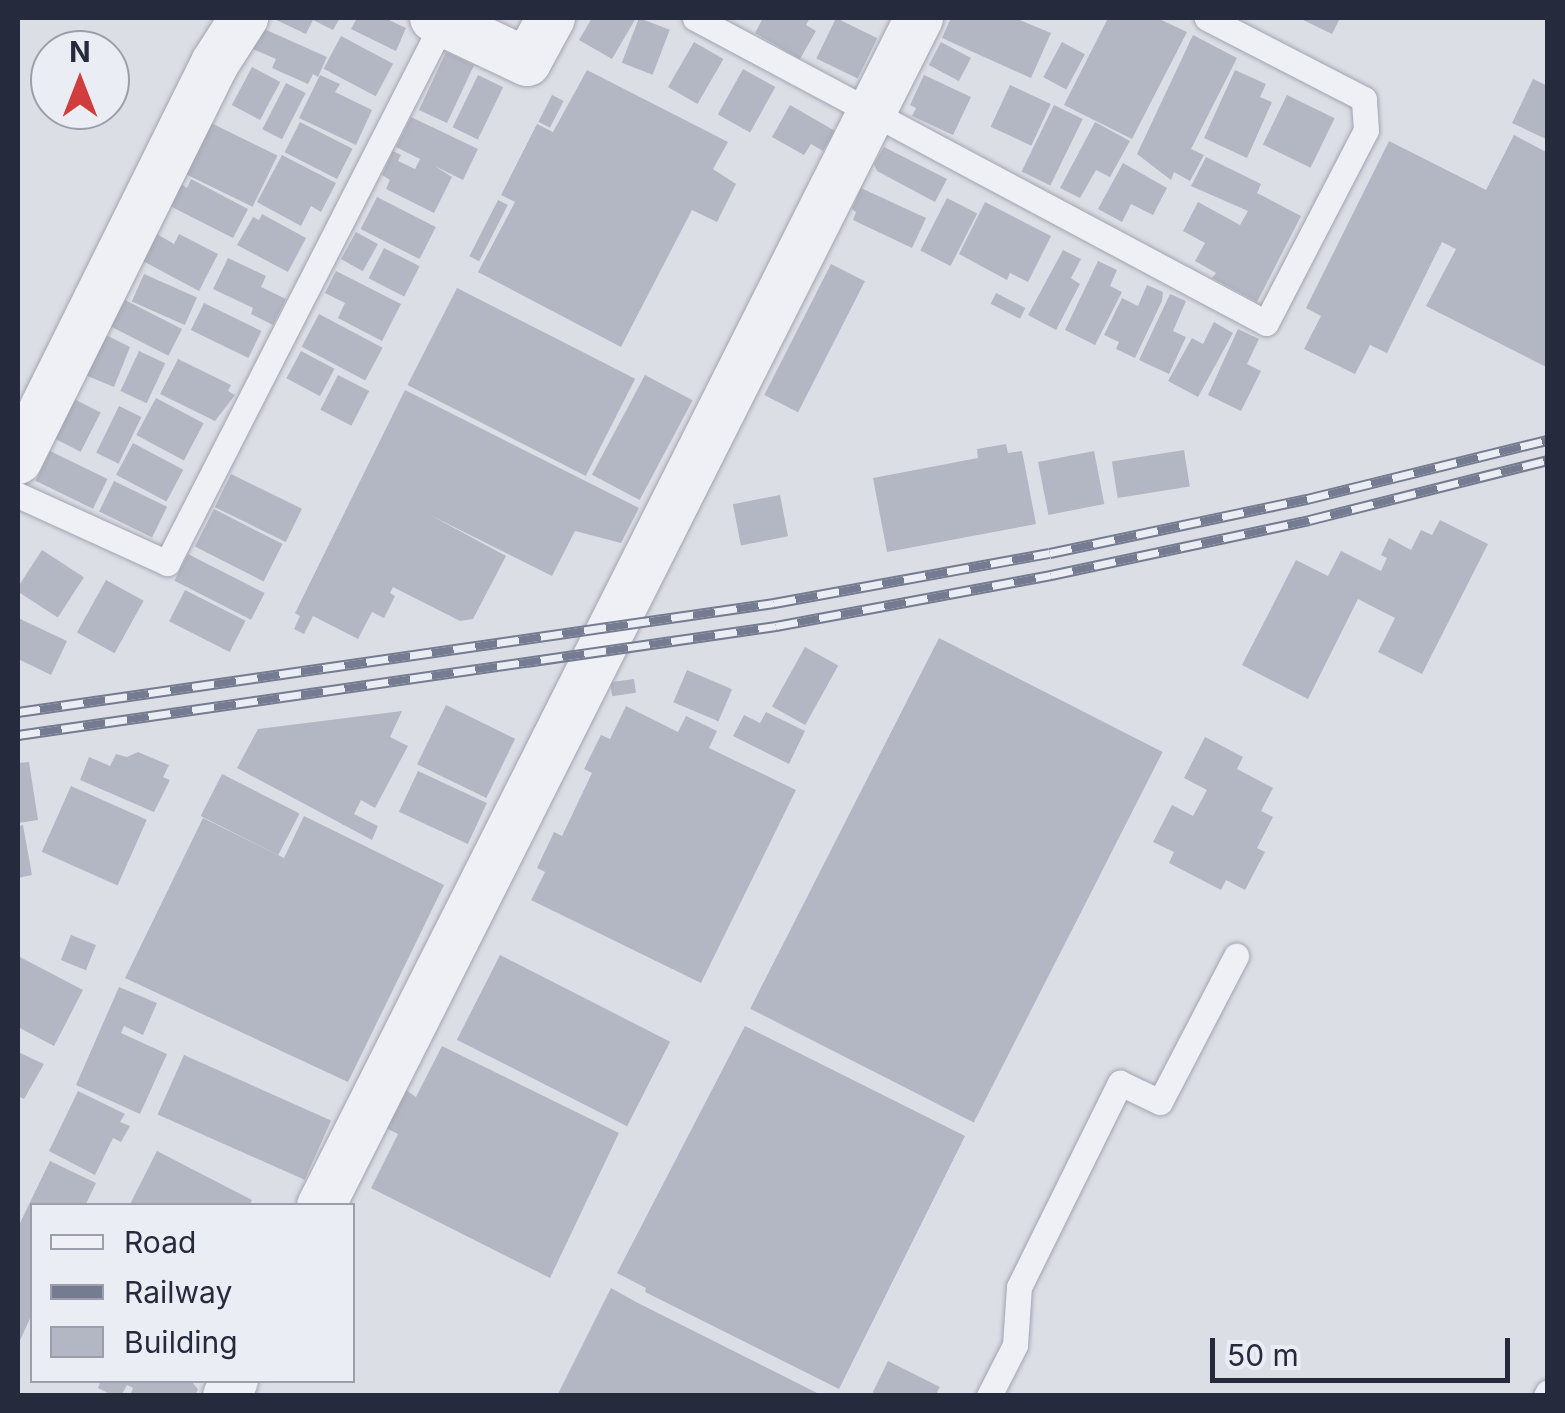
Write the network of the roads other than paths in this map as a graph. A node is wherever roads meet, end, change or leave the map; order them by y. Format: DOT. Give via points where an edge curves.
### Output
graph roads {
  1 [pos="244,18"];
  2 [pos="550,18"];
  3 [pos="695,18"];
  4 [pos="919,18"];
  5 [pos="1207,18"];
  6 [pos="438,20"];
  7 [pos="868,110"];
  8 [pos="18,460"];
  9 [pos="18,495"];
  10 [pos="1236,956"];
  11 [pos="323,1203"];
  12 [pos="989,1396"];
  1 -- 8 [label="street" via="206,79"];
  2 -- 6 [label="street" via="527,62"];
  3 -- 7 [label="lane"];
  4 -- 7 [label="street"];
  5 -- 7 [label="lane" via="1364,99 1366,130 1266,323"];
  6 -- 9 [label="lane" via="167,563"];
  7 -- 11 [label="street"];
  10 -- 12 [label="lane" via="1160,1102 1120,1083 1019,1287 1015,1345"];
}
